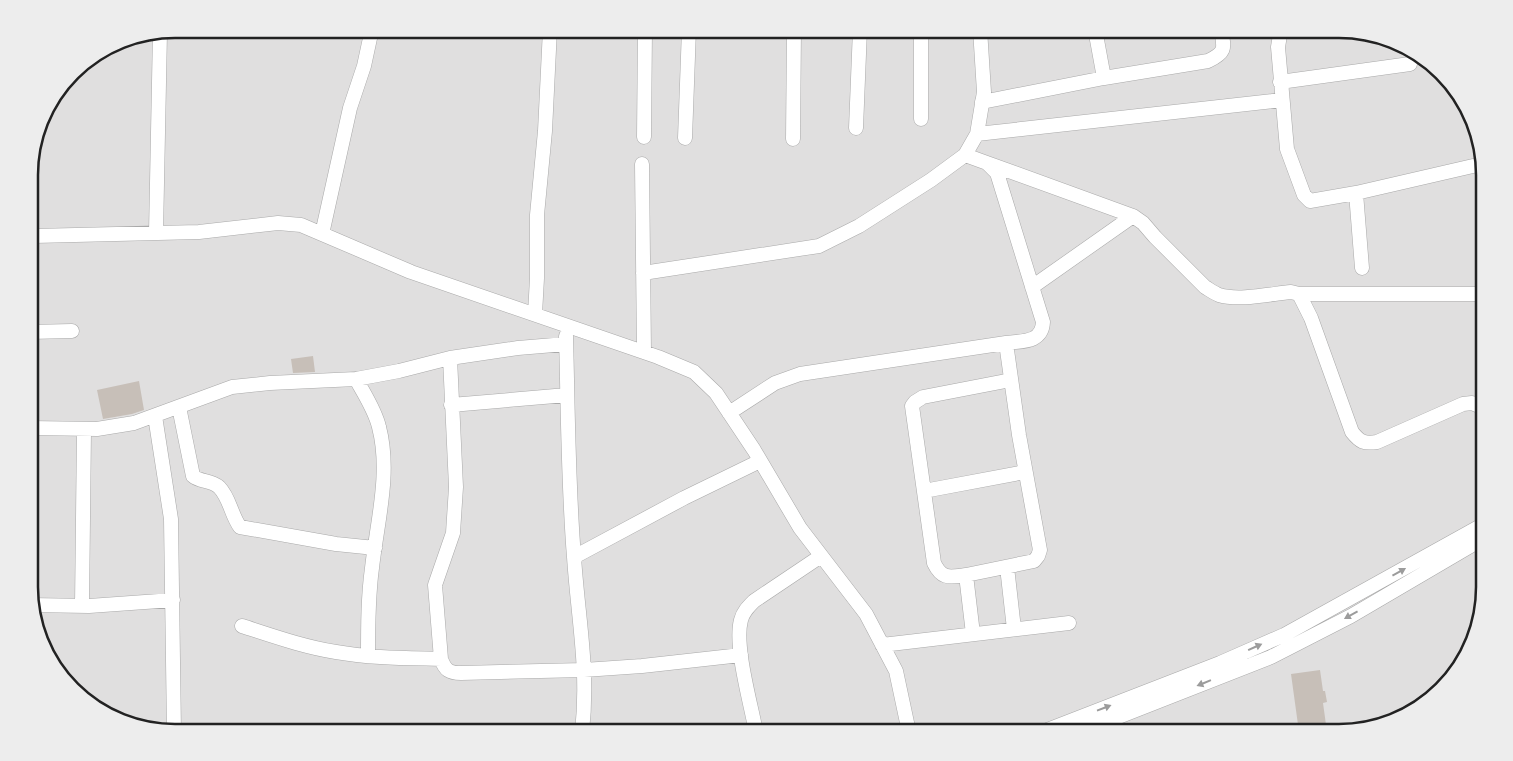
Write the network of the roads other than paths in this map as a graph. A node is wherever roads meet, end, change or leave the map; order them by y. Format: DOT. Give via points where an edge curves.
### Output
graph roads {
  1 [pos="370,38"];
  2 [pos="550,38"];
  3 [pos="645,38"];
  4 [pos="689,38"];
  5 [pos="794,38"];
  6 [pos="860,38"];
  7 [pos="922,38"];
  8 [pos="981,38"];
  9 [pos="1097,38"];
  10 [pos="1222,38"];
  11 [pos="1280,38"];
  12 [pos="160,39"];
  13 [pos="1410,64"];
  14 [pos="1104,78"];
  15 [pos="1280,82"];
  16 [pos="1282,100"];
  17 [pos="982,102"];
  18 [pos="921,119"];
  19 [pos="856,128"];
  20 [pos="977,134"];
  21 [pos="644,137"];
  22 [pos="685,138"];
  23 [pos="793,139"];
  24 [pos="966,155"];
  25 [pos="987,163"];
  26 [pos="642,164"];
  27 [pos="1473,166"];
  28 [pos="1356,193"];
  29 [pos="1133,216"];
  30 [pos="156,233"];
  31 [pos="322,234"];
  32 [pos="38,236"];
  33 [pos="1362,268"];
  34 [pos="643,273"];
  35 [pos="1032,287"];
  36 [pos="1299,294"];
  37 [pos="1476,294"];
  38 [pos="535,314"];
  39 [pos="566,325"];
  40 [pos="72,330"];
  41 [pos="38,332"];
  42 [pos="566,344"];
  43 [pos="1006,344"];
  44 [pos="644,352"];
  45 [pos="450,358"];
  46 [pos="356,378"];
  47 [pos="1011,380"];
  48 [pos="567,395"];
  49 [pos="451,405"];
  50 [pos="1476,405"];
  51 [pos="179,407"];
  52 [pos="729,413"];
  53 [pos="155,416"];
  54 [pos="38,428"];
  55 [pos="84,430"];
  56 [pos="760,461"];
  57 [pos="1025,472"];
  58 [pos="924,491"];
  59 [pos="1476,528"];
  60 [pos="1476,543"];
  61 [pos="375,548"];
  62 [pos="821,556"];
  63 [pos="574,557"];
  64 [pos="1007,567"];
  65 [pos="966,575"];
  66 [pos="173,600"];
  67 [pos="39,605"];
  68 [pos="82,606"];
  69 [pos="1069,623"];
  70 [pos="242,626"];
  71 [pos="1014,629"];
  72 [pos="973,634"];
  73 [pos="882,645"];
  74 [pos="741,655"];
  75 [pos="368,656"];
  76 [pos="440,659"];
  77 [pos="584,670"];
  78 [pos="907,723"];
  79 [pos="1065,723"];
  80 [pos="1102,723"];
  81 [pos="174,724"];
  82 [pos="583,724"];
  83 [pos="754,724"];
  1 -- 31 [label="street" via="350,108"];
  2 -- 38 [label="street" via="537,215"];
  3 -- 21 [label="street"];
  4 -- 22 [label="street"];
  5 -- 23 [label="street"];
  6 -- 19 [label="street"];
  7 -- 18 [label="street"];
  8 -- 17 [label="street"];
  9 -- 14 [label="street"];
  10 -- 14 [label="street" via="1224,49 1208,61"];
  11 -- 15 [label="street"];
  12 -- 30 [label="street"];
  13 -- 15 [label="street"];
  14 -- 17 [label="street"];
  15 -- 16 [label="street"];
  16 -- 20 [label="street"];
  16 -- 28 [label="street" via="1287,148 1306,198 1310,201"];
  17 -- 20 [label="street"];
  20 -- 24 [label="street"];
  24 -- 25 [label="street"];
  24 -- 34 [label="street" via="859,226 819,246"];
  25 -- 29 [label="street"];
  25 -- 35 [label="street" via="996,173"];
  26 -- 34 [label="street"];
  27 -- 28 [label="street"];
  28 -- 33 [label="street"];
  29 -- 35 [label="street"];
  29 -- 36 [label="street" via="1215,293 1237,297"];
  30 -- 31 [label="street" via="199,232 278,223 301,225"];
  30 -- 32 [label="street"];
  31 -- 38 [label="street" via="411,272"];
  34 -- 44 [label="street"];
  35 -- 43 [label="street" via="1043,322 1041,332 1034,339"];
  36 -- 37 [label="street"];
  36 -- 50 [label="street" via="1311,318 1352,432 1359,441 1377,442 1463,404"];
  38 -- 39 [label="street"];
  39 -- 42 [label="street"];
  39 -- 44 [label="street"];
  40 -- 41 [label="street"];
  42 -- 45 [label="street"];
  42 -- 48 [label="street"];
  43 -- 47 [label="street"];
  43 -- 52 [label="street" via="800,374 775,384"];
  44 -- 52 [label="street" via="694,372 716,393"];
  45 -- 46 [label="street"];
  45 -- 49 [label="street"];
  46 -- 51 [label="street" via="232,387"];
  46 -- 61 [label="street" via="379,425 382,440 383,474"];
  47 -- 57 [label="street"];
  47 -- 58 [label="street" via="923,397 915,402 912,411"];
  48 -- 49 [label="street"];
  48 -- 63 [label="street"];
  49 -- 76 [label="street" via="456,487 453,533 435,585"];
  51 -- 53 [label="street"];
  51 -- 61 [label="street" via="193,476 218,486 240,527"];
  52 -- 56 [label="street"];
  53 -- 55 [label="street"];
  53 -- 66 [label="street" via="171,519"];
  54 -- 55 [label="street"];
  55 -- 68 [label="street"];
  56 -- 62 [label="street" via="800,528"];
  56 -- 63 [label="street"];
  57 -- 58 [label="street"];
  57 -- 64 [label="street" via="1040,550 1034,561"];
  58 -- 65 [label="street" via="934,563 938,571 947,577"];
  79 -- 59 [label="street, one-way" via="1284,635"];
  60 -- 80 [label="street, one-way" via="1350,616 1271,657"];
  61 -- 75 [label="street" via="369,596"];
  62 -- 73 [label="street" via="866,614"];
  62 -- 74 [label="street" via="747,608 739,630"];
  63 -- 77 [label="street"];
  64 -- 65 [label="street"];
  64 -- 71 [label="street"];
  65 -- 72 [label="street"];
  66 -- 68 [label="street"];
  66 -- 81 [label="street"];
  67 -- 68 [label="street"];
  69 -- 71 [label="street"];
  70 -- 75 [label="street" via="299,644"];
  71 -- 72 [label="street"];
  72 -- 73 [label="street"];
  73 -- 78 [label="street" via="896,671"];
  74 -- 77 [label="street"];
  74 -- 83 [label="street"];
  75 -- 76 [label="street"];
  76 -- 77 [label="street" via="452,673"];
  77 -- 82 [label="street"];
}
